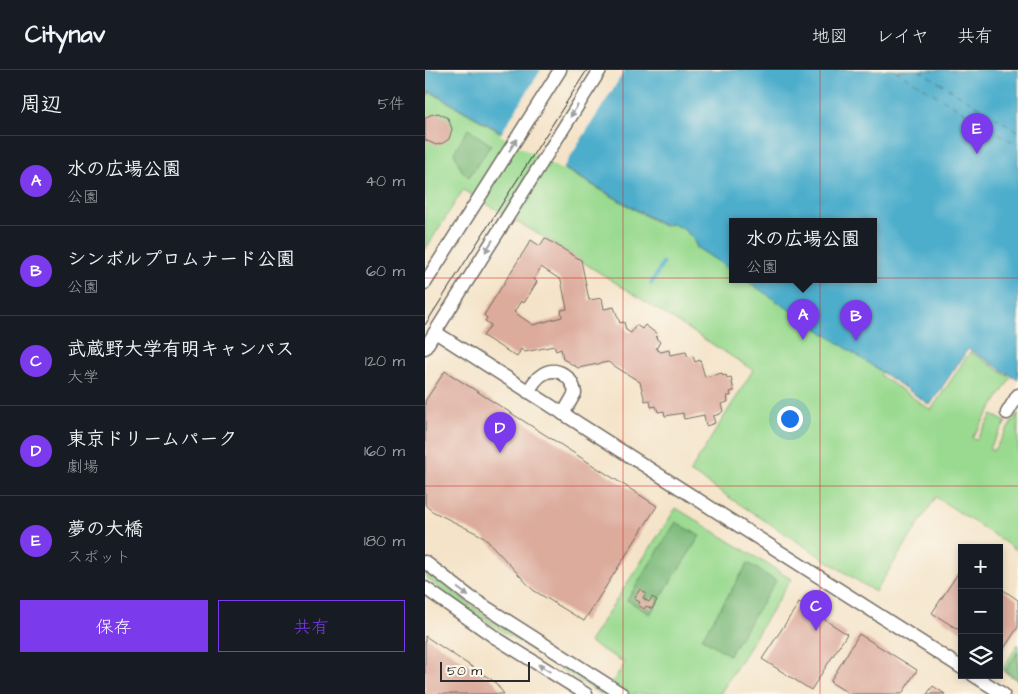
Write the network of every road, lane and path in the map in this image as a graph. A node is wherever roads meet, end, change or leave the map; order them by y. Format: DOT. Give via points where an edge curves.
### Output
graph roads {
  1 [pos="560,70"];
  2 [pos="600,70"];
  3 [pos="425,283"];
  4 [pos="435,332"];
  5 [pos="425,348"];
  6 [pos="528,392"];
  7 [pos="1018,395"];
  8 [pos="1007,413"];
  9 [pos="563,414"];
  10 [pos="425,562"];
  11 [pos="425,588"];
  12 [pos="958,665"];
  13 [pos="979,679"];
  14 [pos="585,694"];
  15 [pos="622,694"];
  16 [pos="1003,694"];
  3 -- 1 [label="street, one-way"];
  2 -- 4 [label="street, one-way"];
  4 -- 5 [label="street"];
  4 -- 6 [label="street"];
  6 -- 9 [label="street"];
  6 -- 9 [label="street" via="543,374 566,375 575,392"];
  7 -- 8 [label="street"];
  9 -- 12 [label="street"];
  10 -- 15 [label="street, one-way" via="470,597"];
  14 -- 11 [label="street, one-way"];
  13 -- 16 [label="street"];
}
